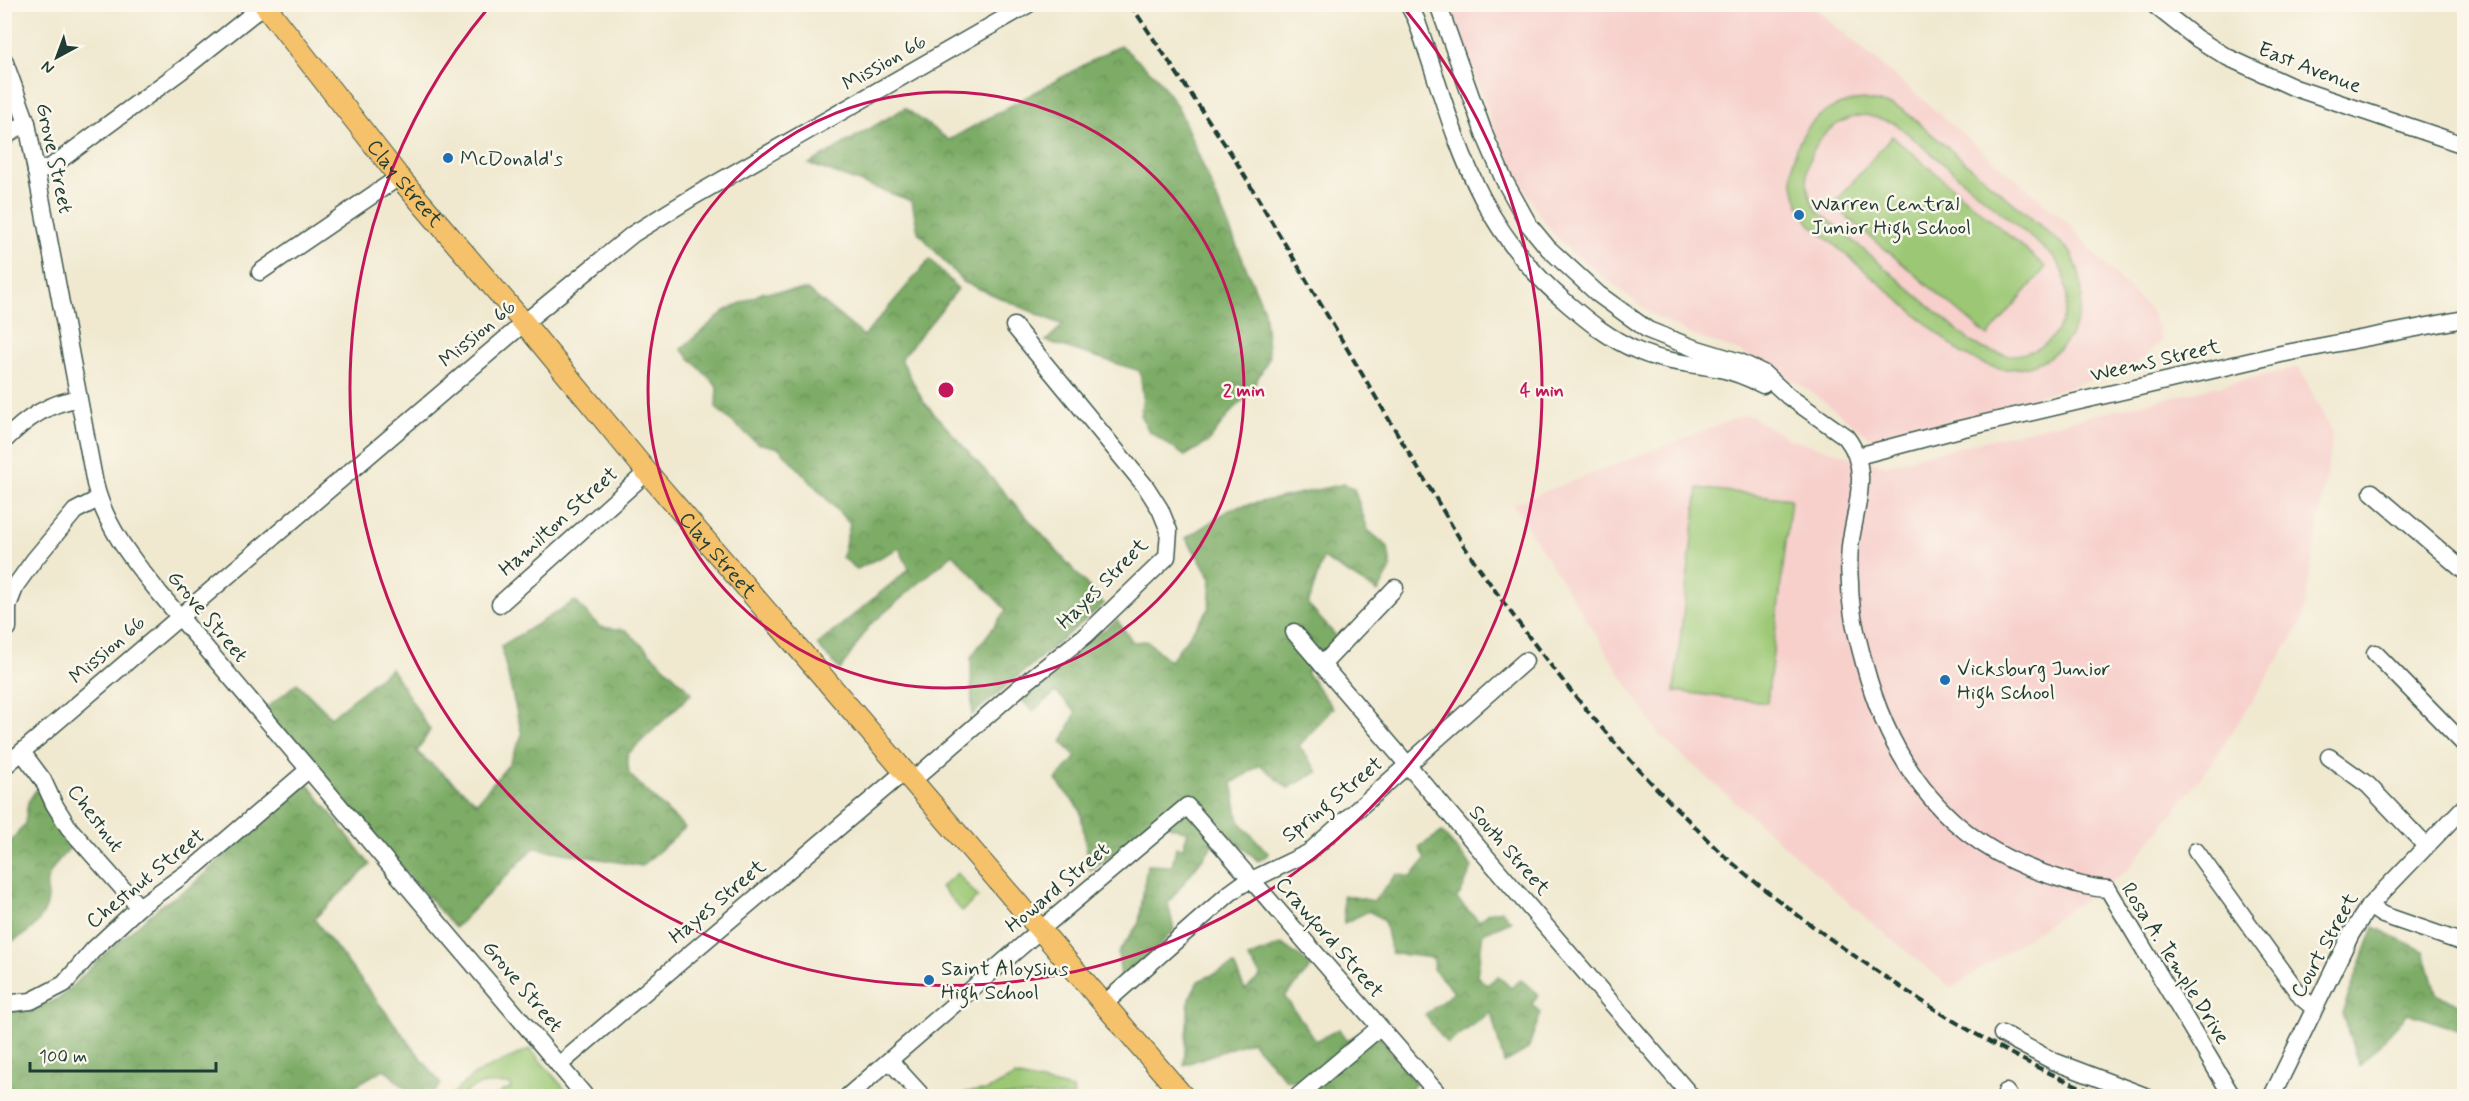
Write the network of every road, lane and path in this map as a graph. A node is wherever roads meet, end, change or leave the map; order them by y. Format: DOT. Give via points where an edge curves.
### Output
graph roads {
  1 [pos="1029,4"];
  2 [pos="1408,4"];
  3 [pos="1438,4"];
  4 [pos="2153,4"];
  5 [pos="264,5"];
  6 [pos="4,60"];
  7 [pos="27,123"];
  8 [pos="4,139"];
  9 [pos="2464,145"];
  10 [pos="36,172"];
  11 [pos="399,177"];
  12 [pos="260,272"];
  13 [pos="2464,319"];
  14 [pos="524,323"];
  15 [pos="1014,326"];
  16 [pos="1788,396"];
  17 [pos="77,399"];
  18 [pos="4,441"];
  19 [pos="1858,456"];
  20 [pos="646,472"];
  21 [pos="2372,492"];
  22 [pos="98,499"];
  23 [pos="2464,572"];
  24 [pos="1395,588"];
  25 [pos="500,604"];
  26 [pos="180,616"];
  27 [pos="8,628"];
  28 [pos="1294,632"];
  29 [pos="2375,653"];
  30 [pos="1525,662"];
  31 [pos="1322,665"];
  32 [pos="2464,744"];
  33 [pos="22,752"];
  34 [pos="2329,757"];
  35 [pos="1408,765"];
  36 [pos="4,767"];
  37 [pos="308,770"];
  38 [pos="908,776"];
  39 [pos="1187,806"];
  40 [pos="2464,807"];
  41 [pos="2426,846"];
  42 [pos="2196,851"];
  43 [pos="1252,881"];
  44 [pos="2369,906"];
  45 [pos="139,908"];
  46 [pos="1040,930"];
  47 [pos="2464,943"];
  48 [pos="4,1000"];
  49 [pos="1104,1004"];
  50 [pos="2314,1008"];
  51 [pos="1379,1028"];
  52 [pos="2002,1034"];
  53 [pos="890,1061"];
  54 [pos="560,1065"];
  55 [pos="585,1096"];
  56 [pos="848,1096"];
  57 [pos="922,1096"];
  58 [pos="1183,1096"];
  59 [pos="1298,1096"];
  60 [pos="1440,1096"];
  61 [pos="1691,1096"];
  62 [pos="2145,1096"];
  63 [pos="2232,1096"];
  64 [pos="2272,1096"];
  1 -- 14 [label="street, Mission 66" via="657,219 604,256"];
  2 -- 16 [label="street" via="1479,194 1506,240 1548,287 1614,339 1637,351 1658,359 1722,369"];
  3 -- 16 [label="street" via="1504,180 1529,225 1548,248 1599,294 1648,330 1740,362 1763,373"];
  4 -- 9 [label="street, East Avenue" via="2196,38 2246,66 2306,92"];
  5 -- 10 [label="street" via="144,98 52,165"];
  5 -- 11 [label="main road, Clay Street"];
  6 -- 7 [label="street, Grove Street"];
  7 -- 8 [label="street"];
  7 -- 10 [label="street, Grove Street"];
  10 -- 17 [label="street, Grove Street"];
  11 -- 12 [label="street"];
  11 -- 14 [label="main road, Clay Street"];
  13 -- 19 [label="street, Weems Street" via="2281,354"];
  14 -- 20 [label="main road, Clay Street"];
  14 -- 26 [label="street, Mission 66"];
  15 -- 38 [label="street, Hayes Street" via="1151,494 1169,531 1167,557 1086,635"];
  16 -- 19 [label="street" via="1846,437"];
  17 -- 18 [label="street" via="40,410"];
  17 -- 22 [label="street, Grove Street"];
  19 -- 63 [label="street, Rosa A. Temple Drive" via="1861,484 1850,547 1852,614 1871,691 1903,760 1944,813 1986,846 2042,873 2090,888 2108,889"];
  20 -- 25 [label="street, Hamilton Street"];
  20 -- 38 [label="main road, Clay Street"];
  21 -- 23 [label="street"];
  22 -- 26 [label="street, Grove Street" via="135,563"];
  22 -- 27 [label="street" via="75,511 22,576 8,606"];
  24 -- 31 [label="street"];
  26 -- 33 [label="street, Mission 66"];
  26 -- 37 [label="street, Grove Street"];
  28 -- 31 [label="street, South Street"];
  29 -- 32 [label="street"];
  30 -- 35 [label="street, Spring Street"];
  31 -- 35 [label="street, South Street"];
  33 -- 36 [label="street, Mission 66"];
  33 -- 45 [label="street, Chestnut" via="43,780 69,828"];
  34 -- 41 [label="street" via="2368,785"];
  35 -- 43 [label="street, Spring Street" via="1308,853"];
  35 -- 61 [label="street, South Street"];
  37 -- 45 [label="street, Chestnut Street" via="196,866"];
  37 -- 54 [label="street, Grove Street"];
  38 -- 46 [label="main road, Clay Street"];
  38 -- 54 [label="street, Hayes Street"];
  39 -- 43 [label="street, Crawford Street"];
  39 -- 46 [label="street, Howard Street"];
  40 -- 41 [label="street, Court Street"];
  41 -- 44 [label="street, Court Street"];
  42 -- 50 [label="street" via="2302,998"];
  43 -- 49 [label="street, Spring Street" via="1230,893"];
  43 -- 51 [label="street, Crawford Street"];
  44 -- 47 [label="street" via="2383,915"];
  44 -- 50 [label="street, Court Street"];
  45 -- 48 [label="street, Chestnut Street" via="94,949 64,984 31,1001"];
  46 -- 49 [label="main road, Clay Street"];
  46 -- 53 [label="street, Howard Street"];
  49 -- 58 [label="main road, Clay Street"];
  50 -- 64 [label="street, Court Street"];
  51 -- 59 [label="street"];
  51 -- 60 [label="street, Crawford Street"];
  52 -- 62 [label="street" via="2053,1061"];
  53 -- 56 [label="street, Howard Street"];
  53 -- 57 [label="street"];
  54 -- 55 [label="street, Grove Street"];
}
